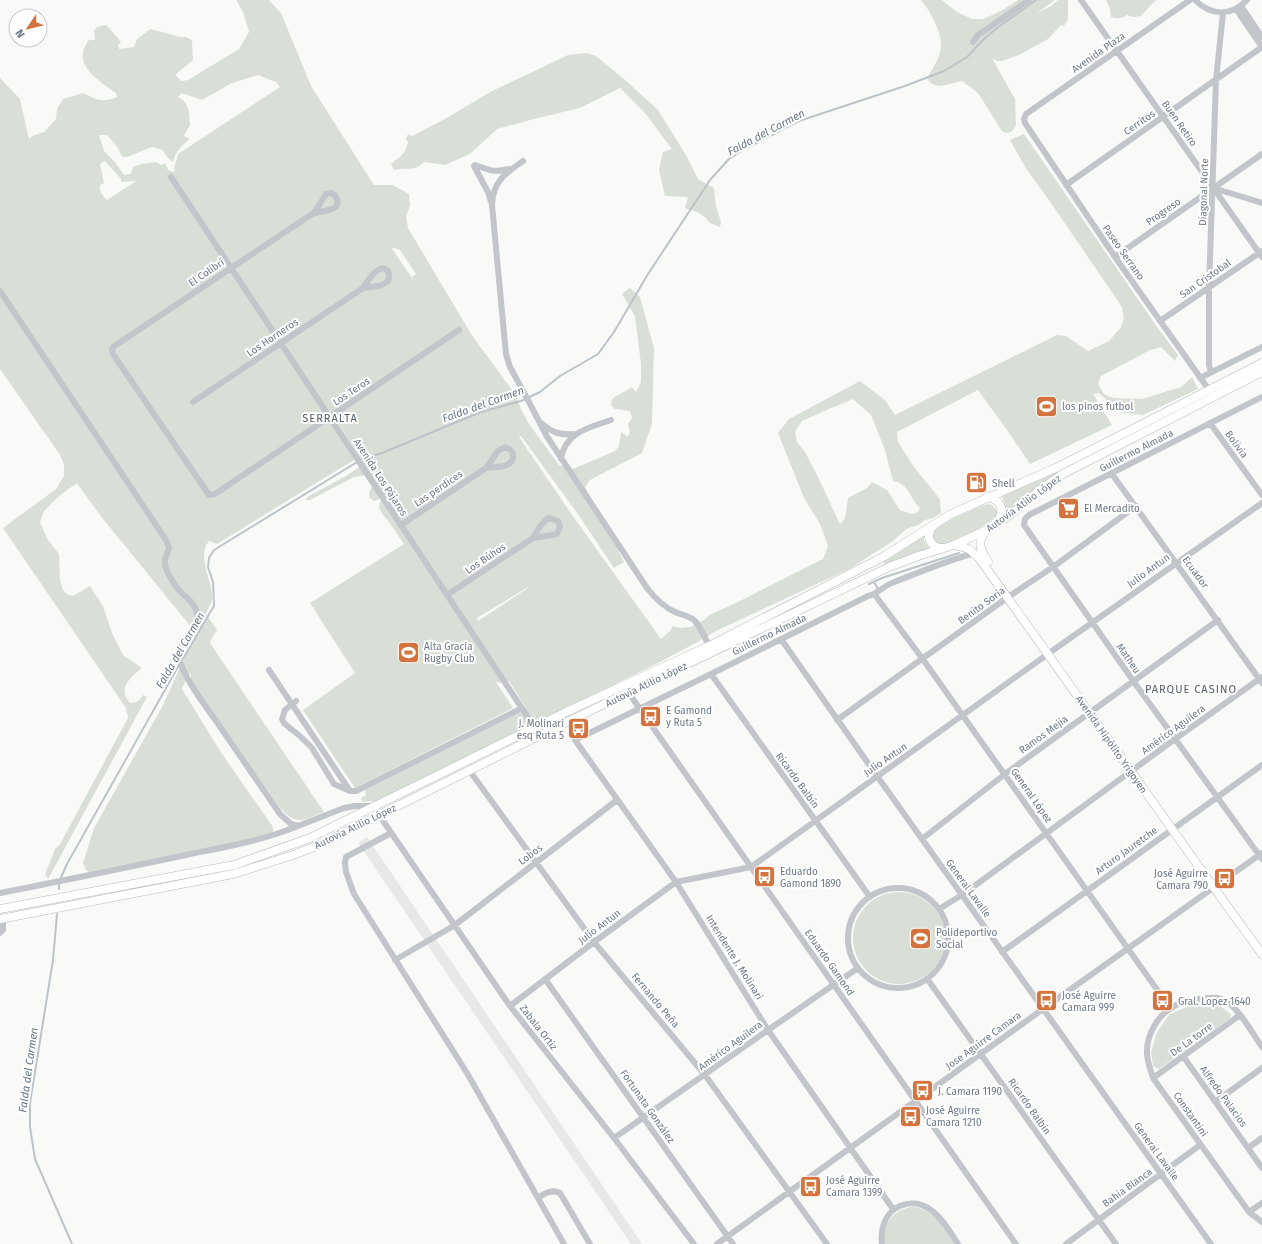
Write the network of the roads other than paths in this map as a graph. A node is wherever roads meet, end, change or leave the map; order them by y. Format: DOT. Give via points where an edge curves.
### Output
graph roads {
  1 [pos="1029,0"];
  2 [pos="1081,0"];
  3 [pos="1190,0"];
  4 [pos="1194,0"];
  5 [pos="1247,0"];
  6 [pos="1238,8"];
  7 [pos="1223,13"];
  8 [pos="1262,37"];
  9 [pos="973,42"];
  10 [pos="1262,47"];
  11 [pos="1117,51"];
  12 [pos="1216,80"];
  13 [pos="1163,117"];
  14 [pos="1025,124"];
  15 [pos="1262,154"];
  16 [pos="523,161"];
  17 [pos="515,167"];
  18 [pos="171,177"];
  19 [pos="1066,185"];
  20 [pos="1213,188"];
  21 [pos="1262,203"];
  22 [pos="492,205"];
  23 [pos="314,213"];
  24 [pos="1261,254"];
  25 [pos="1114,257"];
  26 [pos="231,268"];
  27 [pos="363,288"];
  28 [pos="1209,288"];
  29 [pos="0,291"];
  30 [pos="1160,321"];
  31 [pos="459,330"];
  32 [pos="281,343"];
  33 [pos="1262,347"];
  34 [pos="1262,363"];
  35 [pos="1211,372"];
  36 [pos="1262,372"];
  37 [pos="1200,378"];
  38 [pos="1209,390"];
  39 [pos="1262,397"];
  40 [pos="193,402"];
  41 [pos="330,417"];
  42 [pos="538,420"];
  43 [pos="611,420"];
  44 [pos="1210,423"];
  45 [pos="576,434"];
  46 [pos="561,459"];
  47 [pos="486,468"];
  48 [pos="1112,474"];
  49 [pos="215,494"];
  50 [pos="1262,495"];
  51 [pos="987,498"];
  52 [pos="1262,503"];
  53 [pos="1136,506"];
  54 [pos="935,524"];
  55 [pos="997,524"];
  56 [pos="401,525"];
  57 [pos="1024,525"];
  58 [pos="987,530"];
  59 [pos="533,538"];
  60 [pos="954,545"];
  61 [pos="943,548"];
  62 [pos="974,553"];
  63 [pos="1176,562"];
  64 [pos="1053,567"];
  65 [pos="447,595"];
  66 [pos="875,595"];
  67 [pos="1009,596"];
  68 [pos="1218,620"];
  69 [pos="1092,623"];
  70 [pos="781,639"];
  71 [pos="709,646"];
  72 [pos="1050,653"];
  73 [pos="922,658"];
  74 [pos="269,670"];
  75 [pos="711,674"];
  76 [pos="1261,680"];
  77 [pos="1134,682"];
  78 [pos="628,692"];
  79 [pos="294,703"];
  80 [pos="522,708"];
  81 [pos="639,709"];
  82 [pos="1092,711"];
  83 [pos="564,714"];
  84 [pos="963,716"];
  85 [pos="837,720"];
  86 [pos="568,722"];
  87 [pos="535,728"];
  88 [pos="1175,739"];
  89 [pos="575,740"];
  90 [pos="1262,765"];
  91 [pos="469,770"];
  92 [pos="1134,770"];
  93 [pos="1005,774"];
  94 [pos="877,776"];
  95 [pos="350,791"];
  96 [pos="1218,797"];
  97 [pos="617,800"];
  98 [pos="375,806"];
  99 [pos="379,815"];
  100 [pos="815,820"];
  101 [pos="298,826"];
  102 [pos="1174,828"];
  103 [pos="391,833"];
  104 [pos="1046,833"];
  105 [pos="922,839"];
  106 [pos="1261,856"];
  107 [pos="536,862"];
  108 [pos="751,867"];
  109 [pos="676,882"];
  110 [pos="1216,887"];
  111 [pos="1087,891"];
  112 [pos="0,893"];
  113 [pos="962,895"];
  114 [pos="870,897"];
  115 [pos="0,909"];
  116 [pos="939,909"];
  117 [pos="1,918"];
  118 [pos="454,924"];
  119 [pos="0,933"];
  120 [pos="594,942"];
  121 [pos="1262,947"];
  122 [pos="1129,948"];
  123 [pos="1002,952"];
  124 [pos="1262,954"];
  125 [pos="395,960"];
  126 [pos="858,968"];
  127 [pos="545,979"];
  128 [pos="928,980"];
  129 [pos="834,985"];
  130 [pos="510,1006"];
  131 [pos="1170,1008"];
  132 [pos="1043,1009"];
  133 [pos="1240,1016"];
  134 [pos="768,1030"];
  135 [pos="1262,1047"];
  136 [pos="981,1054"];
  137 [pos="1183,1056"];
  138 [pos="1262,1068"];
  139 [pos="705,1075"];
  140 [pos="1153,1078"];
  141 [pos="916,1100"];
  142 [pos="1215,1102"];
  143 [pos="644,1117"];
  144 [pos="614,1138"];
  145 [pos="1262,1138"];
  146 [pos="1200,1145"];
  147 [pos="850,1148"];
  148 [pos="1248,1148"];
  149 [pos="1262,1168"];
  150 [pos="1161,1174"];
  151 [pos="789,1192"];
  152 [pos="538,1198"];
  153 [pos="1262,1203"];
  154 [pos="893,1209"];
  155 [pos="1249,1212"];
  156 [pos="1099,1220"];
  157 [pos="1262,1222"];
  158 [pos="728,1236"];
  159 [pos="564,1244"];
  160 [pos="590,1244"];
  161 [pos="694,1244"];
  162 [pos="717,1244"];
  163 [pos="733,1244"];
  164 [pos="826,1244"];
  165 [pos="882,1244"];
  166 [pos="958,1244"];
  167 [pos="1016,1244"];
  168 [pos="1066,1244"];
  169 [pos="1116,1244"];
  170 [pos="1212,1244"];
  1 -- 9 [label="street" via="978,35"];
  2 -- 11 [label="street, Buen Retiro"];
  3 -- 11 [label="street, Avenida Plaza"];
  4 -- 7 [label="street" via="1211,11"];
  5 -- 6 [label="street"];
  6 -- 7 [label="street"];
  6 -- 8 [label="street"];
  6 -- 10 [label="street"];
  7 -- 12 [label="street, Diagonal Norte"];
  10 -- 12 [label="street, Cerritos"];
  11 -- 13 [label="street, Buen Retiro"];
  11 -- 14 [label="street, Avenida Plaza" via="1026,114"];
  12 -- 13 [label="street, Cerritos"];
  12 -- 20 [label="street, Diagonal Norte"];
  13 -- 19 [label="street, Cerritos"];
  13 -- 20 [label="street, Buen Retiro"];
  14 -- 19 [label="street, Paseo Serrano"];
  15 -- 20 [label="street, Progreso"];
  16 -- 17 [label="street"];
  17 -- 22 [label="street" via="505,173 498,182 493,193"];
  17 -- 22 [label="street" via="496,171 474,166"];
  18 -- 26 [label="street, Avenida Los Pájaros"];
  19 -- 25 [label="street, Paseo Serrano"];
  20 -- 21 [label="street"];
  20 -- 24 [label="street, Buen Retiro"];
  20 -- 25 [label="street, Progreso"];
  20 -- 28 [label="street, Diagonal Norte"];
  22 -- 42 [label="street" via="506,354 510,367"];
  23 -- 26 [label="street, El Colibrí"];
  24 -- 28 [label="street, San Cristobal"];
  25 -- 30 [label="street, Paseo Serrano"];
  26 -- 32 [label="street, Avenida Los Pájaros"];
  26 -- 49 [label="street, El Colibrí" via="112,350 209,495"];
  27 -- 32 [label="street, Los Horneros"];
  28 -- 30 [label="street, San Cristobal"];
  28 -- 35 [label="street, Diagonal Norte" via="1208,365"];
  29 -- 101 [label="street" via="166,540 169,548 164,561 166,568 181,593 192,602 198,620 196,629 181,648 179,658 184,671 201,700 280,814 291,824"];
  30 -- 37 [label="street, Paseo Serrano"];
  31 -- 41 [label="street, Los Teros"];
  32 -- 40 [label="street, Los Horneros"];
  32 -- 41 [label="street, Avenida Los Pájaros"];
  33 -- 35 [label="street"];
  34 -- 38 [label="main road, Autovía Atilio López"];
  35 -- 37 [label="street"];
  36 -- 55 [label="main road, Autovía Atilio López" via="1061,475"];
  37 -- 38 [label="street, Paseo Serrano"];
  38 -- 51 [label="main road, Autovía Atilio López" via="1063,464"];
  39 -- 44 [label="street, Guillermo Almada"];
  41 -- 49 [label="street, Los Teros"];
  41 -- 56 [label="street, Avenida Los Pájaros"];
  42 -- 45 [label="street" via="556,433"];
  42 -- 46 [label="street"];
  43 -- 45 [label="street"];
  44 -- 48 [label="street, Guillermo Almada"];
  44 -- 50 [label="street, Bolivia"];
  45 -- 46 [label="street" via="566,443"];
  46 -- 71 [label="street" via="650,591 670,609 694,620"];
  47 -- 56 [label="street, Las perdices"];
  48 -- 53 [label="street, Ecuador"];
  48 -- 57 [label="street, Guillermo Almada" via="1029,515"];
  51 -- 54 [label="main road, Autovía Atilio López" via="956,511"];
  51 -- 55 [label="main road" via="998,501 1002,509 1002,516"];
  52 -- 63 [label="street, Julio Antun"];
  53 -- 63 [label="street, Ecuador"];
  53 -- 64 [label="street, Benito Soria"];
  54 -- 61 [label="main road" via="930,531 930,542 936,547"];
  54 -- 71 [label="main road, Autovía Atilio López" via="883,557"];
  55 -- 58 [label="main road, Autovía Atilio López"];
  56 -- 65 [label="street, Avenida Los Pájaros"];
  57 -- 64 [label="street, Matheu"];
  58 -- 60 [label="main road, Autovía Atilio López"];
  58 -- 67 [label="main road, Avenida Hipólito Yrigoyen" via="982,535 980,550"];
  59 -- 65 [label="street, Los Búhos"];
  60 -- 61 [label="main road, Autovía Atilio López"];
  60 -- 62 [label="main road"];
  61 -- 78 [label="main road, Autovía Atilio López" via="889,567"];
  62 -- 66 [label="street, Guillermo Almada" via="894,582 883,587"];
  62 -- 67 [label="main road, Avenida Hipólito Yrigoyen"];
  63 -- 68 [label="street, Ecuador"];
  63 -- 69 [label="street, Julio Antun"];
  64 -- 67 [label="street, Benito Soria"];
  64 -- 69 [label="street, Matheu"];
  65 -- 80 [label="street, Avenida Los Pájaros"];
  66 -- 70 [label="street, Guillermo Almada" via="868,596"];
  66 -- 73 [label="street, General López"];
  67 -- 72 [label="main road, Avenida Hipólito Yrigoyen"];
  67 -- 73 [label="street, Benito Soria"];
  68 -- 76 [label="street, Ecuador"];
  68 -- 77 [label="street, Ramos Mejia"];
  69 -- 72 [label="street, Julio Antun"];
  69 -- 77 [label="street, Matheu"];
  70 -- 75 [label="street, Guillermo Almada"];
  70 -- 85 [label="street, General Lavalle"];
  71 -- 83 [label="main road, Autovía Atilio López"];
  72 -- 82 [label="main road, Avenida Hipólito Yrigoyen"];
  72 -- 84 [label="street, Julio Antun"];
  73 -- 84 [label="street, General López"];
  73 -- 85 [label="street, Benito Soria"];
  74 -- 79 [label="street"];
  75 -- 81 [label="street, Guillermo Almada"];
  75 -- 100 [label="street, Ricardo Balbín"];
  76 -- 88 [label="street, Américo Aguilera"];
  77 -- 82 [label="street, Ramos Mejia"];
  77 -- 88 [label="street, Matheu"];
  78 -- 81 [label="street, Eduardo Gamond"];
  78 -- 86 [label="main road, Autovía Atilio López"];
  79 -- 95 [label="street"];
  79 -- 95 [label="street" via="284,710 284,723 312,748 334,784"];
  80 -- 87 [label="street, Avenida Los Pájaros"];
  80 -- 95 [label="street" via="356,791"];
  81 -- 89 [label="street, Guillermo Almada"];
  81 -- 108 [label="street, Eduardo Gamond"];
  82 -- 92 [label="main road, Avenida Hipólito Yrigoyen"];
  82 -- 93 [label="street, Ramos Mejia"];
  83 -- 86 [label="street, Intendente J. Molinari"];
  83 -- 87 [label="main road, Autovía Atilio López"];
  84 -- 93 [label="street, General López"];
  84 -- 94 [label="street, Julio Antun"];
  85 -- 94 [label="street, General Lavalle"];
  86 -- 89 [label="street, Intendente J. Molinari"];
  86 -- 91 [label="main road, Autovía Atilio López"];
  87 -- 98 [label="main road, Autovía Atilio López"];
  88 -- 92 [label="street, Américo Aguilera"];
  88 -- 96 [label="street, Matheu"];
  89 -- 97 [label="street, Intendente J. Molinari"];
  90 -- 96 [label="street, Arturo Jauretche"];
  91 -- 99 [label="main road, Autovía Atilio López"];
  91 -- 107 [label="street, Fernando Peña"];
  92 -- 102 [label="main road, Avenida Hipólito Yrigoyen"];
  92 -- 104 [label="street, Américo Aguilera"];
  93 -- 104 [label="street, General López"];
  93 -- 105 [label="street, Ramos Mejia"];
  94 -- 100 [label="street, Julio Antun"];
  94 -- 105 [label="street, General Lavalle"];
  96 -- 102 [label="street, Arturo Jauretche"];
  96 -- 106 [label="street, Matheu"];
  97 -- 107 [label="street, Lobos"];
  97 -- 109 [label="street, Intendente J. Molinari"];
  98 -- 101 [label="street" via="344,808"];
  98 -- 115 [label="main road, Autovía Atilio López" via="310,838 234,865"];
  99 -- 103 [label="street, Zabala Ortiz"];
  99 -- 117 [label="main road, Autovía Atilio López" via="319,845 233,874"];
  100 -- 108 [label="street, Julio Antun"];
  100 -- 114 [label="street, Ricardo Balbín"];
  101 -- 112 [label="street" via="244,843"];
  102 -- 110 [label="main road, Avenida Hipólito Yrigoyen"];
  102 -- 111 [label="street, Arturo Jauretche"];
  103 -- 118 [label="street, Zabala Ortiz"];
  103 -- 125 [label="street" via="346,857 345,868 354,894"];
  104 -- 111 [label="street, General López"];
  104 -- 113 [label="street, Américo Aguilera"];
  105 -- 113 [label="street, General Lavalle"];
  106 -- 110 [label="street, Jose Aguirre Camara"];
  107 -- 118 [label="street, Lobos"];
  107 -- 120 [label="street, Fernando Peña"];
  108 -- 109 [label="street, Julio Antun"];
  108 -- 129 [label="street, Eduardo Gamond"];
  109 -- 120 [label="street, Julio Antun"];
  109 -- 134 [label="street, Intendente J. Molinari"];
  110 -- 121 [label="main road, Avenida Hipólito Yrigoyen"];
  110 -- 122 [label="street, Jose Aguirre Camara"];
  110 -- 124 [label="main road, Avenida Hipólito Yrigoyen"];
  111 -- 122 [label="street, General López"];
  111 -- 123 [label="street, Arturo Jauretche"];
  113 -- 116 [label="street, Américo Aguilera"];
  113 -- 123 [label="street, General Lavalle"];
  114 -- 116 [label="street" via="883,890 914,890 927,897"];
  114 -- 126 [label="street" via="858,908 848,934 850,953"];
  116 -- 128 [label="street" via="947,925 949,942 946,956"];
  117 -- 119 [label="street" via="3,930"];
  118 -- 125 [label="street, Lobos"];
  118 -- 130 [label="street, Zabala Ortiz"];
  120 -- 127 [label="street, Julio Antun"];
  120 -- 139 [label="street, Fernando Peña"];
  122 -- 131 [label="street, General López"];
  122 -- 132 [label="street, Jose Aguirre Camara"];
  123 -- 132 [label="street, General Lavalle"];
  125 -- 152 [label="street" via="467,1073"];
  126 -- 128 [label="street" via="869,979 891,988 914,986"];
  126 -- 129 [label="street, Américo Aguilera"];
  127 -- 130 [label="street, Julio Antun"];
  127 -- 143 [label="street, Fortunata González"];
  128 -- 136 [label="street, Ricardo Balbín"];
  129 -- 134 [label="street, Américo Aguilera"];
  129 -- 141 [label="street, Eduardo Gamond"];
  130 -- 144 [label="street, Zabala Ortiz"];
  131 -- 133 [label="street" via="1196,998 1221,999 1231,1005"];
  131 -- 140 [label="street, Constantini" via="1154,1026 1149,1039 1147,1060"];
  132 -- 136 [label="street, Jose Aguirre Camara"];
  132 -- 150 [label="street, General Lavalle"];
  133 -- 135 [label="street"];
  133 -- 137 [label="street, De La torre"];
  134 -- 139 [label="street, Américo Aguilera"];
  134 -- 147 [label="street, Intendente J. Molinari"];
  136 -- 141 [label="street, Jose Aguirre Camara"];
  136 -- 156 [label="street, Ricardo Balbín"];
  137 -- 140 [label="street, De La torre"];
  137 -- 142 [label="street, Alfredo Palacios"];
  138 -- 142 [label="street"];
  139 -- 143 [label="street, Américo Aguilera"];
  139 -- 151 [label="street, Fernando Peña"];
  140 -- 146 [label="street, Constantini"];
  141 -- 147 [label="street, Jose Aguirre Camara"];
  141 -- 167 [label="street, Eduardo Gamond"];
  142 -- 148 [label="street, Alfredo Palacios"];
  143 -- 144 [label="street, Américo Aguilera"];
  143 -- 158 [label="street, Fortunata González"];
  144 -- 161 [label="street, Zabala Ortiz"];
  145 -- 148 [label="street"];
  146 -- 150 [label="street, Bahia Blanca"];
  146 -- 155 [label="street, Constantini"];
  147 -- 151 [label="street, Jose Aguirre Camara"];
  147 -- 154 [label="street, Intendente J. Molinari"];
  148 -- 149 [label="street, Alfredo Palacios"];
  150 -- 156 [label="street, Bahia Blanca"];
  150 -- 170 [label="street, General Lavalle"];
  151 -- 158 [label="street, Jose Aguirre Camara"];
  151 -- 164 [label="street, Fernando Peña"];
  152 -- 159 [label="street"];
  152 -- 160 [label="street" via="551,1191 560,1193"];
  153 -- 155 [label="street"];
  154 -- 165 [label="street" via="882,1228"];
  154 -- 166 [label="street" via="910,1203 930,1209"];
  155 -- 157 [label="street, Constantini"];
  156 -- 168 [label="street, Bahia Blanca"];
  156 -- 169 [label="street, Ricardo Balbín"];
  158 -- 162 [label="street, Jose Aguirre Camara"];
  158 -- 163 [label="street, Fortunata González"];
}
